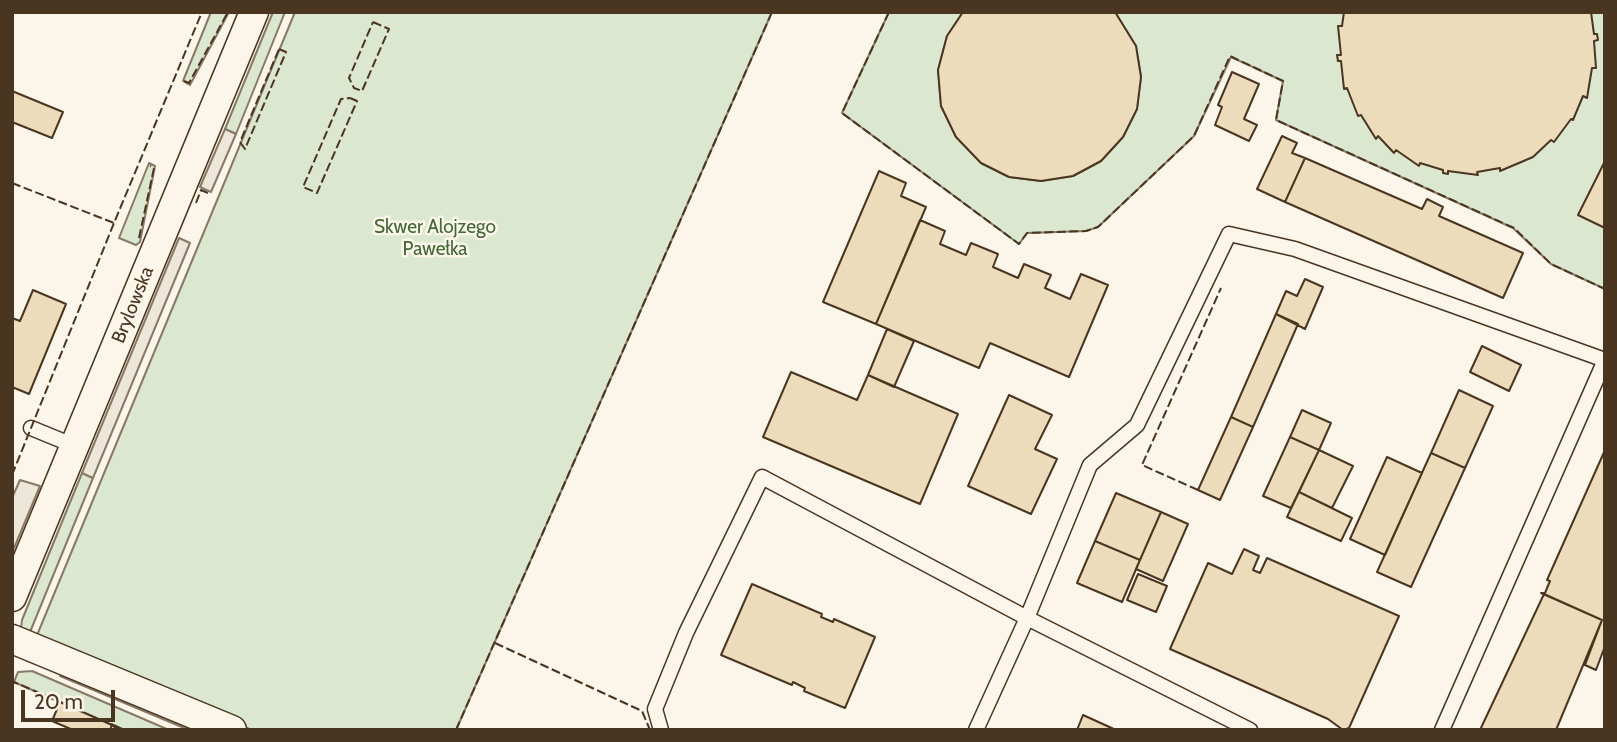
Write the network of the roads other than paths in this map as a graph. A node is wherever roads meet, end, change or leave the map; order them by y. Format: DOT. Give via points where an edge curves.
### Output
graph roads {
  1 [pos="254,12"];
  2 [pos="31,428"];
  3 [pos="75,446"];
  4 [pos="12,597"];
  5 [pos="1027,618"];
  6 [pos="12,639"];
  7 [pos="232,730"];
  8 [pos="661,730"];
  9 [pos="976,730"];
  10 [pos="1250,730"];
  11 [pos="1442,730"];
  1 -- 3 [label="street, Brylowska"];
  2 -- 3 [label="lane"];
  3 -- 4 [label="street, Brylowska"];
  5 -- 8 [label="lane" via="762,477 686,633 655,709"];
  5 -- 9 [label="lane"];
  5 -- 10 [label="lane"];
  5 -- 11 [label="lane" via="1090,465 1137,425 1229,234 1295,249 1605,360"];
  6 -- 7 [label="street"];
}
